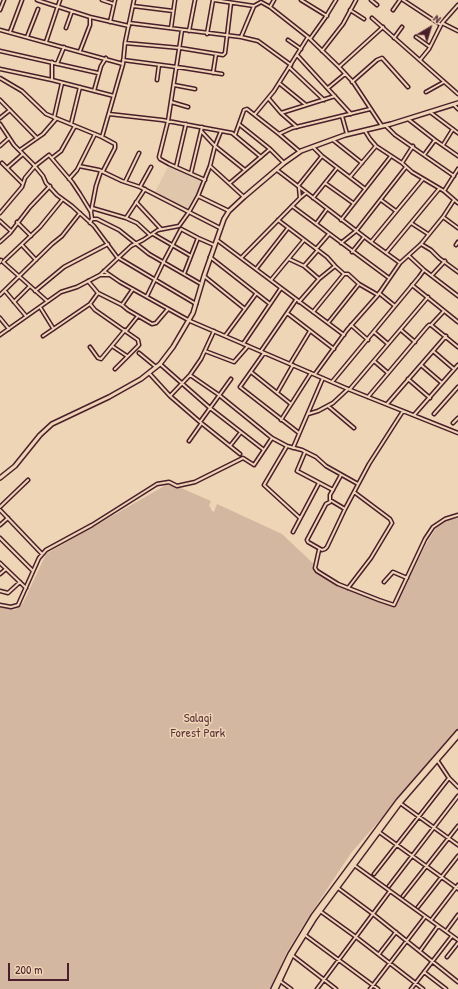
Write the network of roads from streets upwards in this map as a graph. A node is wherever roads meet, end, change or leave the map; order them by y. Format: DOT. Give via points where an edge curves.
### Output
graph roads {
  1 [pos="4,0"];
  2 [pos="22,0"];
  3 [pos="37,0"];
  4 [pos="60,0"];
  5 [pos="102,0"];
  6 [pos="115,0"];
  7 [pos="134,0"];
  8 [pos="175,0"];
  9 [pos="194,0"];
  10 [pos="214,0"];
  11 [pos="274,0"];
  12 [pos="301,0"];
  13 [pos="336,0"];
  14 [pos="356,0"];
  15 [pos="371,0"];
  16 [pos="402,0"];
  17 [pos="235,1"];
  18 [pos="231,3"];
  19 [pos="114,4"];
  20 [pos="377,5"];
  21 [pos="133,6"];
  22 [pos="254,6"];
  23 [pos="458,6"];
  24 [pos="58,7"];
  25 [pos="270,7"];
  26 [pos="0,8"];
  27 [pos="38,9"];
  28 [pos="350,10"];
  29 [pos="392,10"];
  30 [pos="72,11"];
  31 [pos="173,11"];
  32 [pos="326,16"];
  33 [pos="90,17"];
  34 [pos="372,18"];
  35 [pos="364,19"];
  36 [pos="110,22"];
  37 [pos="442,24"];
  38 [pos="129,25"];
  39 [pos="383,27"];
  40 [pos="402,27"];
  41 [pos="66,28"];
  42 [pos="171,29"];
  43 [pos="0,30"];
  44 [pos="182,30"];
  45 [pos="189,31"];
  46 [pos="458,31"];
  47 [pos="10,32"];
  48 [pos="207,34"];
  49 [pos="226,36"];
  50 [pos="27,37"];
  51 [pos="416,37"];
  52 [pos="241,38"];
  53 [pos="309,38"];
  54 [pos="394,38"];
  55 [pos="288,40"];
  56 [pos="46,42"];
  57 [pos="125,42"];
  58 [pos="64,47"];
  59 [pos="430,47"];
  60 [pos="180,48"];
  61 [pos="301,49"];
  62 [pos="0,51"];
  63 [pos="80,51"];
  64 [pos="322,51"];
  65 [pos="216,54"];
  66 [pos="297,55"];
  67 [pos="106,58"];
  68 [pos="123,60"];
  69 [pos="420,60"];
  70 [pos="52,62"];
  71 [pos="57,64"];
  72 [pos="123,64"];
  73 [pos="291,64"];
  74 [pos="160,65"];
  75 [pos="178,67"];
  76 [pos="289,67"];
  77 [pos="339,67"];
  78 [pos="0,70"];
  79 [pos="98,73"];
  80 [pos="213,73"];
  81 [pos="222,74"];
  82 [pos="345,74"];
  83 [pos="0,78"];
  84 [pos="52,80"];
  85 [pos="157,80"];
  86 [pos="352,82"];
  87 [pos="444,82"];
  88 [pos="62,83"];
  89 [pos="279,83"];
  90 [pos="174,85"];
  91 [pos="80,87"];
  92 [pos="408,87"];
  93 [pos="195,88"];
  94 [pos="328,88"];
  95 [pos="94,91"];
  96 [pos="426,92"];
  97 [pos="458,94"];
  98 [pos="114,96"];
  99 [pos="335,96"];
  100 [pos="268,99"];
  101 [pos="0,100"];
  102 [pos="324,100"];
  103 [pos="171,102"];
  104 [pos="458,103"];
  105 [pos="306,105"];
  106 [pos="454,105"];
  107 [pos="188,107"];
  108 [pos="458,108"];
  109 [pos="370,109"];
  110 [pos="10,110"];
  111 [pos="430,112"];
  112 [pos="281,113"];
  113 [pos="109,114"];
  114 [pos="255,114"];
  115 [pos="351,114"];
  116 [pos="342,116"];
  117 [pos="0,118"];
  118 [pos="55,118"];
  119 [pos="408,119"];
  120 [pos="168,121"];
  121 [pos="0,124"];
  122 [pos="71,124"];
  123 [pos="186,124"];
  124 [pos="239,125"];
  125 [pos="386,125"];
  126 [pos="75,126"];
  127 [pos="382,126"];
  128 [pos="202,127"];
  129 [pos="297,127"];
  130 [pos="453,129"];
  131 [pos="364,130"];
  132 [pos="201,131"];
  133 [pos="221,131"];
  134 [pos="458,133"];
  135 [pos="95,134"];
  136 [pos="279,134"];
  137 [pos="347,134"];
  138 [pos="235,135"];
  139 [pos="102,137"];
  140 [pos="9,138"];
  141 [pos="37,138"];
  142 [pos="332,139"];
  143 [pos="435,140"];
  144 [pos="0,146"];
  145 [pos="215,146"];
  146 [pos="312,146"];
  147 [pos="376,146"];
  148 [pos="413,146"];
  149 [pos="443,146"];
  150 [pos="270,149"];
  151 [pos="20,150"];
  152 [pos="299,152"];
  153 [pos="139,153"];
  154 [pos="23,154"];
  155 [pos="424,155"];
  156 [pos="322,156"];
  157 [pos="391,156"];
  158 [pos="458,156"];
  159 [pos="260,157"];
  160 [pos="52,158"];
  161 [pos="2,163"];
  162 [pos="284,163"];
  163 [pos="362,163"];
  164 [pos="402,163"];
  165 [pos="35,166"];
  166 [pos="79,166"];
  167 [pos="210,166"];
  168 [pos="151,167"];
  169 [pos="176,167"];
  170 [pos="406,167"];
  171 [pos="7,168"];
  172 [pos="337,168"];
  173 [pos="458,169"];
  174 [pos="245,170"];
  175 [pos="276,170"];
  176 [pos="102,171"];
  177 [pos="191,173"];
  178 [pos="454,176"];
  179 [pos="350,177"];
  180 [pos="69,179"];
  181 [pos="423,179"];
  182 [pos="205,180"];
  183 [pos="125,182"];
  184 [pos="230,183"];
  185 [pos="325,183"];
  186 [pos="23,184"];
  187 [pos="50,186"];
  188 [pos="140,187"];
  189 [pos="298,187"];
  190 [pos="364,188"];
  191 [pos="439,188"];
  192 [pos="145,189"];
  193 [pos="444,191"];
  194 [pos="306,192"];
  195 [pos="198,196"];
  196 [pos="244,197"];
  197 [pos="300,198"];
  198 [pos="313,198"];
  199 [pos="62,200"];
  200 [pos="381,200"];
  201 [pos="454,200"];
  202 [pos="136,202"];
  203 [pos="353,203"];
  204 [pos="458,203"];
  205 [pos="292,206"];
  206 [pos="92,208"];
  207 [pos="327,209"];
  208 [pos="229,211"];
  209 [pos="396,211"];
  210 [pos="91,212"];
  211 [pos="189,212"];
  212 [pos="0,213"];
  213 [pos="80,213"];
  214 [pos="443,217"];
  215 [pos="126,218"];
  216 [pos="92,219"];
  217 [pos="278,220"];
  218 [pos="341,220"];
  219 [pos="0,221"];
  220 [pos="17,222"];
  221 [pos="90,223"];
  222 [pos="411,223"];
  223 [pos="316,224"];
  224 [pos="178,226"];
  225 [pos="220,228"];
  226 [pos="288,228"];
  227 [pos="458,228"];
  228 [pos="162,229"];
  229 [pos="182,229"];
  230 [pos="11,231"];
  231 [pos="356,231"];
  232 [pos="151,234"];
  233 [pos="329,234"];
  234 [pos="428,234"];
  235 [pos="31,236"];
  236 [pos="364,237"];
  237 [pos="198,238"];
  238 [pos="216,239"];
  239 [pos="304,240"];
  240 [pos="0,242"];
  241 [pos="371,242"];
  242 [pos="458,242"];
  243 [pos="137,243"];
  244 [pos="341,243"];
  245 [pos="108,244"];
  246 [pos="421,244"];
  247 [pos="22,245"];
  248 [pos="173,245"];
  249 [pos="214,245"];
  250 [pos="456,245"];
  251 [pos="317,250"];
  252 [pos="352,252"];
  253 [pos="386,253"];
  254 [pos="191,256"];
  255 [pos="409,256"];
  256 [pos="117,257"];
  257 [pos="210,257"];
  258 [pos="241,258"];
  259 [pos="289,259"];
  260 [pos="36,260"];
  261 [pos="445,261"];
  262 [pos="163,263"];
  263 [pos="400,263"];
  264 [pos="304,266"];
  265 [pos="335,266"];
  266 [pos="256,269"];
  267 [pos="424,270"];
  268 [pos="104,271"];
  269 [pos="458,272"];
  270 [pos="184,274"];
  271 [pos="344,274"];
  272 [pos="100,275"];
  273 [pos="432,275"];
  274 [pos="111,276"];
  275 [pos="204,276"];
  276 [pos="19,277"];
  277 [pos="389,278"];
  278 [pos="154,279"];
  279 [pos="319,279"];
  280 [pos="271,280"];
  281 [pos="88,281"];
  282 [pos="360,284"];
  283 [pos="202,285"];
  284 [pos="30,286"];
  285 [pos="412,286"];
  286 [pos="133,288"];
  287 [pos="281,288"];
  288 [pos="5,291"];
  289 [pos="36,291"];
  290 [pos="98,293"];
  291 [pos="256,294"];
  292 [pos="379,294"];
  293 [pos="0,295"];
  294 [pos="146,296"];
  295 [pos="458,296"];
  296 [pos="428,297"];
  297 [pos="296,300"];
  298 [pos="47,301"];
  299 [pos="14,302"];
  300 [pos="299,302"];
  301 [pos="90,304"];
  302 [pos="270,304"];
  303 [pos="122,305"];
  304 [pos="197,305"];
  305 [pos="395,306"];
  306 [pos="40,307"];
  307 [pos="168,309"];
  308 [pos="245,309"];
  309 [pos="444,311"];
  310 [pos="313,312"];
  311 [pos="287,313"];
  312 [pos="26,316"];
  313 [pos="138,316"];
  314 [pos="0,318"];
  315 [pos="190,320"];
  316 [pos="458,322"];
  317 [pos="328,323"];
  318 [pos="351,325"];
  319 [pos="431,325"];
  320 [pos="53,328"];
  321 [pos="9,329"];
  322 [pos="310,330"];
  323 [pos="401,330"];
  324 [pos="125,331"];
  325 [pos="214,331"];
  326 [pos="374,332"];
  327 [pos="0,335"];
  328 [pos="344,335"];
  329 [pos="44,336"];
  330 [pos="225,336"];
  331 [pos="446,336"];
  332 [pos="368,340"];
  333 [pos="414,342"];
  334 [pos="243,344"];
  335 [pos="388,344"];
  336 [pos="112,346"];
  337 [pos="248,346"];
  338 [pos="90,347"];
  339 [pos="458,347"];
  340 [pos="334,349"];
  341 [pos="205,350"];
  342 [pos="433,350"];
  343 [pos="260,351"];
  344 [pos="139,353"];
  345 [pos="264,353"];
  346 [pos="127,356"];
  347 [pos="374,361"];
  348 [pos="160,364"];
  349 [pos="290,364"];
  350 [pos="293,365"];
  351 [pos="421,365"];
  352 [pos="458,365"];
  353 [pos="156,367"];
  354 [pos="115,369"];
  355 [pos="454,369"];
  356 [pos="251,372"];
  357 [pos="149,373"];
  358 [pos="311,373"];
  359 [pos="388,373"];
  360 [pos="315,374"];
  361 [pos="190,375"];
  362 [pos="323,378"];
  363 [pos="231,379"];
  364 [pos="408,379"];
  365 [pos="332,382"];
  366 [pos="181,383"];
  367 [pos="442,383"];
  368 [pos="458,387"];
  369 [pos="349,389"];
  370 [pos="277,393"];
  371 [pos="219,395"];
  372 [pos="170,396"];
  373 [pos="368,397"];
  374 [pos="430,398"];
  375 [pos="291,404"];
  376 [pos="387,404"];
  377 [pos="328,406"];
  378 [pos="210,408"];
  379 [pos="403,411"];
  380 [pos="308,414"];
  381 [pos="434,414"];
  382 [pos="414,416"];
  383 [pos="458,418"];
  384 [pos="281,420"];
  385 [pos="200,423"];
  386 [pos="454,423"];
  387 [pos="354,428"];
  388 [pos="241,432"];
  389 [pos="299,433"];
  390 [pos="458,433"];
  391 [pos="272,438"];
  392 [pos="189,441"];
  393 [pos="230,446"];
  394 [pos="287,446"];
  395 [pos="293,448"];
  396 [pos="264,450"];
  397 [pos="305,452"];
  398 [pos="240,454"];
  399 [pos="341,475"];
  400 [pos="0,478"];
  401 [pos="28,480"];
  402 [pos="319,483"];
  403 [pos="358,484"];
  404 [pos="333,490"];
  405 [pos="354,492"];
  406 [pos="330,502"];
  407 [pos="0,508"];
  408 [pos="345,509"];
  409 [pos="458,515"];
  410 [pos="8,518"];
  411 [pos="300,518"];
  412 [pos="0,525"];
  413 [pos="293,532"];
  414 [pos="0,538"];
  415 [pos="320,550"];
  416 [pos="42,554"];
  417 [pos="0,563"];
  418 [pos="6,568"];
  419 [pos="33,571"];
  420 [pos="0,574"];
  421 [pos="407,578"];
  422 [pos="20,582"];
  423 [pos="384,582"];
  424 [pos="26,588"];
  425 [pos="348,588"];
  426 [pos="0,591"];
  427 [pos="0,605"];
  428 [pos="458,732"];
  429 [pos="458,736"];
  430 [pos="437,760"];
  431 [pos="449,778"];
  432 [pos="458,787"];
  433 [pos="458,796"];
  434 [pos="400,803"];
  435 [pos="418,817"];
  436 [pos="458,826"];
  437 [pos="434,828"];
  438 [pos="379,832"];
  439 [pos="449,838"];
  440 [pos="397,845"];
  441 [pos="458,845"];
  442 [pos="412,856"];
  443 [pos="458,856"];
  444 [pos="354,865"];
  445 [pos="427,866"];
  446 [pos="374,874"];
  447 [pos="441,877"];
  448 [pos="389,886"];
  449 [pos="337,887"];
  450 [pos="457,887"];
  451 [pos="390,891"];
  452 [pos="403,896"];
  453 [pos="418,907"];
  454 [pos="320,911"];
  455 [pos="373,914"];
  456 [pos="458,915"];
  457 [pos="425,917"];
  458 [pos="432,919"];
  459 [pos="438,926"];
  460 [pos="447,930"];
  461 [pos="396,932"];
  462 [pos="304,934"];
  463 [pos="452,936"];
  464 [pos="356,937"];
  465 [pos="408,941"];
  466 [pos="458,941"];
  467 [pos="420,951"];
  468 [pos="379,954"];
  469 [pos="292,955"];
  470 [pos="447,957"];
  471 [pos="339,959"];
  472 [pos="433,961"];
  473 [pos="390,963"];
  474 [pos="424,972"];
  475 [pos="324,979"];
  476 [pos="280,981"];
  477 [pos="458,982"];
  478 [pos="416,983"];
  479 [pos="373,985"];
  480 [pos="443,988"];
  481 [pos="275,989"];
  482 [pos="291,989"];
  483 [pos="317,989"];
  484 [pos="336,989"];
  485 [pos="370,989"];
  486 [pos="378,989"];
  487 [pos="411,989"];
  488 [pos="423,989"];
  489 [pos="446,989"];
  1 -- 26 [label="street"];
  2 -- 47 [label="street"];
  3 -- 24 [label="street"];
  4 -- 24 [label="street"];
  5 -- 19 [label="street"];
  6 -- 19 [label="street"];
  7 -- 21 [label="street"];
  8 -- 31 [label="street"];
  9 -- 45 [label="street"];
  10 -- 18 [label="street"];
  10 -- 48 [label="street"];
  11 -- 25 [label="street"];
  12 -- 32 [label="street"];
  13 -- 32 [label="street"];
  14 -- 28 [label="street"];
  15 -- 20 [label="street"];
  16 -- 29 [label="street"];
  16 -- 37 [label="street"];
  17 -- 18 [label="street"];
  17 -- 22 [label="street"];
  18 -- 49 [label="street"];
  19 -- 36 [label="street"];
  21 -- 31 [label="street"];
  21 -- 38 [label="street"];
  22 -- 25 [label="street" via="261,2"];
  22 -- 52 [label="street"];
  23 -- 37 [label="street"];
  24 -- 30 [label="street"];
  24 -- 56 [label="street"];
  25 -- 53 [label="street"];
  27 -- 50 [label="street"];
  28 -- 35 [label="street"];
  28 -- 64 [label="street" via="343,24"];
  30 -- 33 [label="street"];
  30 -- 41 [label="street"];
  31 -- 42 [label="street"];
  32 -- 53 [label="street"];
  33 -- 36 [label="street"];
  33 -- 63 [label="street" via="90,25"];
  34 -- 39 [label="street"];
  36 -- 38 [label="street"];
  37 -- 46 [label="street"];
  37 -- 59 [label="street"];
  38 -- 42 [label="street"];
  38 -- 57 [label="street"];
  39 -- 54 [label="street"];
  39 -- 77 [label="street"];
  40 -- 54 [label="street"];
  42 -- 44 [label="street"];
  43 -- 47 [label="street"];
  44 -- 45 [label="street"];
  44 -- 60 [label="street"];
  45 -- 48 [label="street"];
  47 -- 50 [label="street"];
  48 -- 49 [label="street"];
  49 -- 52 [label="street"];
  49 -- 65 [label="street" via="225,54"];
  50 -- 56 [label="street"];
  51 -- 59 [label="street"];
  52 -- 73 [label="street" via="258,41"];
  53 -- 61 [label="street"];
  53 -- 64 [label="street"];
  54 -- 69 [label="street"];
  55 -- 61 [label="street"];
  56 -- 58 [label="street"];
  57 -- 60 [label="street"];
  57 -- 68 [label="street"];
  58 -- 63 [label="street"];
  58 -- 71 [label="street"];
  59 -- 69 [label="street"];
  60 -- 65 [label="street"];
  60 -- 75 [label="street"];
  61 -- 66 [label="street"];
  62 -- 70 [label="street"];
  63 -- 67 [label="street"];
  64 -- 77 [label="street"];
  65 -- 80 [label="street"];
  66 -- 73 [label="street"];
  66 -- 94 [label="street"];
  67 -- 72 [label="street"];
  67 -- 79 [label="street"];
  68 -- 72 [label="street"];
  68 -- 74 [label="street"];
  69 -- 87 [label="street"];
  70 -- 71 [label="street"];
  70 -- 84 [label="street"];
  71 -- 79 [label="street"];
  72 -- 98 [label="street"];
  73 -- 76 [label="street"];
  74 -- 75 [label="street"];
  74 -- 85 [label="street"];
  75 -- 80 [label="street"];
  75 -- 90 [label="street"];
  76 -- 89 [label="street"];
  76 -- 102 [label="street"];
  77 -- 82 [label="street"];
  78 -- 84 [label="street"];
  79 -- 95 [label="street"];
  80 -- 81 [label="street"];
  82 -- 86 [label="street"];
  82 -- 94 [label="street"];
  83 -- 118 [label="street" via="22,91 46,114"];
  84 -- 88 [label="street"];
  86 -- 92 [label="street" via="382,58"];
  86 -- 109 [label="street"];
  87 -- 96 [label="street"];
  87 -- 97 [label="street"];
  88 -- 91 [label="street"];
  88 -- 118 [label="street"];
  89 -- 100 [label="street"];
  89 -- 105 [label="street"];
  90 -- 93 [label="street"];
  90 -- 103 [label="street"];
  91 -- 95 [label="street"];
  91 -- 122 [label="street"];
  94 -- 99 [label="street"];
  95 -- 98 [label="street"];
  98 -- 113 [label="street"];
  99 -- 102 [label="street"];
  99 -- 115 [label="street"];
  100 -- 112 [label="street"];
  100 -- 114 [label="street"];
  101 -- 110 [label="street"];
  102 -- 105 [label="street"];
  103 -- 107 [label="street"];
  103 -- 120 [label="street"];
  104 -- 106 [label="street"];
  105 -- 112 [label="street"];
  106 -- 108 [label="street"];
  106 -- 111 [label="street"];
  109 -- 115 [label="street"];
  109 -- 127 [label="street"];
  110 -- 117 [label="street"];
  110 -- 141 [label="street"];
  111 -- 119 [label="street"];
  111 -- 130 [label="street"];
  112 -- 129 [label="street"];
  113 -- 120 [label="street"];
  113 -- 139 [label="street"];
  114 -- 124 [label="street" via="244,110"];
  114 -- 136 [label="street"];
  115 -- 116 [label="street"];
  116 -- 129 [label="street"];
  116 -- 137 [label="street"];
  118 -- 122 [label="street"];
  118 -- 141 [label="street" via="49,128"];
  119 -- 125 [label="street"];
  119 -- 143 [label="street"];
  120 -- 123 [label="street"];
  120 -- 169 [label="street" via="159,159"];
  121 -- 140 [label="street"];
  122 -- 126 [label="street"];
  123 -- 128 [label="street"];
  123 -- 169 [label="street"];
  124 -- 138 [label="street"];
  124 -- 150 [label="street"];
  125 -- 127 [label="street"];
  125 -- 148 [label="street"];
  126 -- 135 [label="street"];
  126 -- 160 [label="street" via="61,151"];
  127 -- 131 [label="street"];
  128 -- 132 [label="street"];
  128 -- 133 [label="street"];
  129 -- 136 [label="street"];
  130 -- 134 [label="street"];
  130 -- 149 [label="street"];
  131 -- 137 [label="street"];
  131 -- 147 [label="street"];
  132 -- 145 [label="street"];
  132 -- 177 [label="street"];
  133 -- 138 [label="street"];
  133 -- 145 [label="street"];
  135 -- 139 [label="street"];
  135 -- 166 [label="street"];
  136 -- 152 [label="street"];
  137 -- 142 [label="street"];
  138 -- 159 [label="street"];
  139 -- 176 [label="street" via="116,146"];
  140 -- 144 [label="street"];
  140 -- 151 [label="street"];
  141 -- 151 [label="street"];
  142 -- 146 [label="street"];
  142 -- 163 [label="street"];
  143 -- 149 [label="street"];
  143 -- 155 [label="street"];
  145 -- 167 [label="street"];
  145 -- 174 [label="street"];
  146 -- 152 [label="street"];
  146 -- 156 [label="street"];
  147 -- 157 [label="street"];
  147 -- 163 [label="street"];
  148 -- 155 [label="street"];
  148 -- 164 [label="street"];
  149 -- 158 [label="street"];
  150 -- 159 [label="street"];
  150 -- 162 [label="street"];
  151 -- 154 [label="street"];
  152 -- 162 [label="street"];
  153 -- 183 [label="street"];
  154 -- 165 [label="street"];
  154 -- 171 [label="street"];
  155 -- 178 [label="street"];
  156 -- 172 [label="street"];
  156 -- 189 [label="street"];
  157 -- 164 [label="street"];
  157 -- 190 [label="street"];
  159 -- 174 [label="street"];
  160 -- 165 [label="street" via="48,155"];
  160 -- 180 [label="street"];
  161 -- 171 [label="street"];
  162 -- 175 [label="street"];
  163 -- 179 [label="street"];
  164 -- 170 [label="street"];
  165 -- 186 [label="street"];
  165 -- 187 [label="street"];
  166 -- 176 [label="street"];
  166 -- 180 [label="street"];
  167 -- 182 [label="street"];
  167 -- 184 [label="street"];
  168 -- 188 [label="street"];
  169 -- 177 [label="street"];
  170 -- 181 [label="street"];
  170 -- 200 [label="street"];
  171 -- 186 [label="street"];
  172 -- 179 [label="street"];
  172 -- 185 [label="street"];
  173 -- 178 [label="street"];
  174 -- 184 [label="street"];
  175 -- 189 [label="street"];
  175 -- 196 [label="street"];
  176 -- 183 [label="street"];
  176 -- 206 [label="street"];
  177 -- 182 [label="street"];
  178 -- 193 [label="street"];
  179 -- 190 [label="street"];
  180 -- 210 [label="street"];
  181 -- 191 [label="street"];
  181 -- 209 [label="street"];
  182 -- 195 [label="street"];
  183 -- 188 [label="street"];
  184 -- 196 [label="street"];
  185 -- 198 [label="street"];
  185 -- 203 [label="street"];
  186 -- 212 [label="street"];
  187 -- 199 [label="street"];
  187 -- 220 [label="street"];
  188 -- 192 [label="street"];
  189 -- 194 [label="street"];
  189 -- 197 [label="street"];
  190 -- 203 [label="street"];
  191 -- 193 [label="street"];
  191 -- 222 [label="street"];
  192 -- 202 [label="street"];
  192 -- 211 [label="street"];
  193 -- 201 [label="street"];
  194 -- 197 [label="street"];
  194 -- 198 [label="street"];
  195 -- 208 [label="street"];
  195 -- 211 [label="street"];
  196 -- 208 [label="street"];
  197 -- 205 [label="street"];
  198 -- 207 [label="street"];
  199 -- 213 [label="street"];
  199 -- 235 [label="street"];
  200 -- 209 [label="street"];
  200 -- 231 [label="street"];
  201 -- 204 [label="street"];
  201 -- 214 [label="street"];
  202 -- 215 [label="street"];
  202 -- 228 [label="street"];
  203 -- 218 [label="street"];
  205 -- 217 [label="street"];
  205 -- 223 [label="street"];
  206 -- 210 [label="street"];
  206 -- 215 [label="street"];
  207 -- 218 [label="street"];
  207 -- 223 [label="street"];
  208 -- 225 [label="street"];
  209 -- 241 [label="street"];
  210 -- 216 [label="street"];
  211 -- 224 [label="street"];
  211 -- 225 [label="street"];
  213 -- 221 [label="street"];
  213 -- 260 [label="street" via="62,236"];
  214 -- 227 [label="street"];
  214 -- 234 [label="street"];
  215 -- 232 [label="street"];
  216 -- 221 [label="street"];
  216 -- 243 [label="street" via="120,230"];
  217 -- 226 [label="street"];
  217 -- 258 [label="street"];
  218 -- 231 [label="street"];
  219 -- 230 [label="street"];
  220 -- 230 [label="street"];
  220 -- 235 [label="street"];
  221 -- 245 [label="street"];
  222 -- 234 [label="street"];
  222 -- 253 [label="street"];
  223 -- 233 [label="street"];
  224 -- 228 [label="street"];
  224 -- 229 [label="street"];
  225 -- 238 [label="street"];
  226 -- 239 [label="street"];
  226 -- 266 [label="street"];
  228 -- 232 [label="street"];
  229 -- 237 [label="street"];
  229 -- 248 [label="street"];
  230 -- 240 [label="street"];
  231 -- 236 [label="street"];
  231 -- 244 [label="street"];
  232 -- 243 [label="street"];
  232 -- 248 [label="street"];
  233 -- 244 [label="street"];
  233 -- 251 [label="street"];
  234 -- 246 [label="street"];
  235 -- 247 [label="street"];
  236 -- 241 [label="street"];
  236 -- 252 [label="street"];
  237 -- 249 [label="street"];
  237 -- 254 [label="street"];
  238 -- 249 [label="street"];
  238 -- 258 [label="street"];
  239 -- 251 [label="street"];
  239 -- 259 [label="street"];
  241 -- 253 [label="street"];
  242 -- 250 [label="street"];
  243 -- 256 [label="street"];
  243 -- 262 [label="street"];
  244 -- 252 [label="street"];
  245 -- 256 [label="street"];
  245 -- 289 [label="street" via="64,267"];
  246 -- 255 [label="street"];
  246 -- 261 [label="street"];
  247 -- 260 [label="street"];
  247 -- 276 [label="street" via="3,262"];
  248 -- 254 [label="street"];
  248 -- 262 [label="street"];
  249 -- 257 [label="street"];
  251 -- 264 [label="street"];
  251 -- 265 [label="street"];
  252 -- 277 [label="street"];
  253 -- 263 [label="street"];
  254 -- 270 [label="street"];
  255 -- 263 [label="street"];
  255 -- 267 [label="street"];
  256 -- 268 [label="street"];
  256 -- 278 [label="street"];
  257 -- 275 [label="street"];
  257 -- 291 [label="street"];
  258 -- 266 [label="street"];
  259 -- 264 [label="street"];
  259 -- 280 [label="street"];
  260 -- 276 [label="street"];
  261 -- 269 [label="street"];
  261 -- 273 [label="street"];
  262 -- 270 [label="street"];
  262 -- 278 [label="street"];
  263 -- 277 [label="street"];
  264 -- 279 [label="street"];
  265 -- 271 [label="street"];
  265 -- 279 [label="street"];
  266 -- 280 [label="street"];
  267 -- 273 [label="street"];
  267 -- 285 [label="street"];
  268 -- 272 [label="street"];
  268 -- 274 [label="street"];
  270 -- 283 [label="street"];
  271 -- 282 [label="street" via="348,274"];
  271 -- 310 [label="street"];
  272 -- 274 [label="street"];
  272 -- 281 [label="street"];
  273 -- 295 [label="street"];
  274 -- 286 [label="street"];
  275 -- 283 [label="street"];
  275 -- 308 [label="street"];
  276 -- 284 [label="street"];
  276 -- 288 [label="street"];
  277 -- 292 [label="street"];
  278 -- 294 [label="street"];
  278 -- 304 [label="street"];
  279 -- 300 [label="street"];
  280 -- 287 [label="street"];
  281 -- 290 [label="street"];
  281 -- 298 [label="street"];
  282 -- 292 [label="street"];
  282 -- 317 [label="street"];
  283 -- 304 [label="street"];
  284 -- 289 [label="street"];
  284 -- 299 [label="street"];
  285 -- 296 [label="street"];
  285 -- 305 [label="street"];
  286 -- 294 [label="street"];
  286 -- 303 [label="street"];
  287 -- 297 [label="street"];
  287 -- 302 [label="street"];
  288 -- 293 [label="street"];
  288 -- 299 [label="street"];
  289 -- 298 [label="street"];
  290 -- 301 [label="street"];
  290 -- 303 [label="street"];
  291 -- 302 [label="street"];
  291 -- 308 [label="street"];
  292 -- 305 [label="street"];
  292 -- 318 [label="street"];
  294 -- 307 [label="street"];
  296 -- 309 [label="street"];
  296 -- 323 [label="street"];
  297 -- 300 [label="street"];
  297 -- 311 [label="street"];
  298 -- 306 [label="street"];
  299 -- 312 [label="street"];
  300 -- 310 [label="street"];
  301 -- 320 [label="street"];
  301 -- 324 [label="street"];
  302 -- 334 [label="street"];
  303 -- 313 [label="street"];
  304 -- 315 [label="street"];
  305 -- 326 [label="street"];
  306 -- 312 [label="street"];
  306 -- 320 [label="street"];
  307 -- 313 [label="street" via="154,324"];
  307 -- 315 [label="street"];
  308 -- 330 [label="street"];
  309 -- 316 [label="street"];
  309 -- 319 [label="street"];
  310 -- 317 [label="street"];
  311 -- 322 [label="street"];
  311 -- 343 [label="street"];
  312 -- 321 [label="street"];
  313 -- 324 [label="street"];
  314 -- 321 [label="street"];
  315 -- 325 [label="street"];
  315 -- 348 [label="street"];
  317 -- 328 [label="street"];
  318 -- 328 [label="street"];
  318 -- 332 [label="street"];
  319 -- 331 [label="street"];
  319 -- 333 [label="street"];
  320 -- 329 [label="street"];
  321 -- 327 [label="street"];
  322 -- 340 [label="street"];
  322 -- 349 [label="street"];
  323 -- 333 [label="street"];
  323 -- 335 [label="street"];
  324 -- 336 [label="street"];
  324 -- 346 [label="street" via="139,342"];
  325 -- 330 [label="street"];
  325 -- 341 [label="street"];
  326 -- 332 [label="street"];
  326 -- 335 [label="street"];
  328 -- 340 [label="street"];
  330 -- 334 [label="street"];
  331 -- 339 [label="street"];
  331 -- 342 [label="street"];
  332 -- 365 [label="street"];
  333 -- 359 [label="street"];
  334 -- 337 [label="street"];
  335 -- 347 [label="street"];
  336 -- 338 [label="street" via="99,359"];
  336 -- 346 [label="street"];
  337 -- 341 [label="street" via="234,362"];
  337 -- 343 [label="street"];
  340 -- 360 [label="street"];
  341 -- 361 [label="street"];
  342 -- 351 [label="street"];
  342 -- 355 [label="street"];
  343 -- 345 [label="street"];
  344 -- 353 [label="street"];
  345 -- 349 [label="street"];
  345 -- 356 [label="street"];
  346 -- 354 [label="street"];
  347 -- 359 [label="street"];
  347 -- 369 [label="street"];
  348 -- 353 [label="street"];
  348 -- 366 [label="street"];
  349 -- 350 [label="street"];
  350 -- 358 [label="street"];
  350 -- 370 [label="street"];
  351 -- 364 [label="street"];
  351 -- 367 [label="street"];
  352 -- 355 [label="street"];
  353 -- 357 [label="street"];
  355 -- 367 [label="street"];
  356 -- 370 [label="street"];
  356 -- 384 [label="street" via="241,388"];
  357 -- 372 [label="street"];
  357 -- 400 [label="street" via="109,397 52,424 15,466"];
  358 -- 360 [label="street"];
  358 -- 375 [label="street"];
  359 -- 373 [label="street"];
  360 -- 362 [label="street"];
  361 -- 366 [label="street"];
  361 -- 371 [label="street"];
  362 -- 365 [label="street"];
  362 -- 380 [label="street"];
  363 -- 371 [label="street"];
  364 -- 374 [label="street"];
  364 -- 376 [label="street"];
  365 -- 369 [label="street"];
  366 -- 372 [label="street"];
  366 -- 378 [label="street"];
  367 -- 374 [label="street"];
  368 -- 381 [label="street"];
  369 -- 373 [label="street"];
  369 -- 377 [label="street"];
  370 -- 375 [label="street"];
  371 -- 378 [label="street"];
  371 -- 391 [label="street"];
  372 -- 385 [label="street"];
  373 -- 376 [label="street"];
  374 -- 382 [label="street"];
  375 -- 384 [label="street"];
  376 -- 379 [label="street"];
  377 -- 380 [label="street"];
  377 -- 387 [label="street"];
  378 -- 385 [label="street"];
  378 -- 388 [label="street"];
  379 -- 382 [label="street"];
  379 -- 403 [label="street"];
  380 -- 389 [label="street"];
  382 -- 390 [label="street"];
  383 -- 386 [label="street"];
  384 -- 389 [label="street"];
  385 -- 392 [label="street"];
  385 -- 393 [label="street"];
  388 -- 393 [label="street"];
  388 -- 396 [label="street"];
  389 -- 395 [label="street"];
  391 -- 394 [label="street"];
  391 -- 396 [label="street"];
  393 -- 398 [label="street"];
  394 -- 395 [label="street"];
  394 -- 411 [label="street" via="264,485"];
  395 -- 397 [label="street"];
  396 -- 416 [label="street" via="254,465 243,458 196,482 177,486 169,482 157,484"];
  397 -- 399 [label="street"];
  397 -- 402 [label="street" via="297,471"];
  399 -- 403 [label="street"];
  399 -- 404 [label="street"];
  401 -- 407 [label="street"];
  402 -- 404 [label="street"];
  402 -- 411 [label="street"];
  403 -- 405 [label="street"];
  404 -- 406 [label="street"];
  405 -- 408 [label="street"];
  405 -- 425 [label="street" via="392,523 371,558"];
  406 -- 408 [label="street"];
  406 -- 415 [label="street" via="326,504 307,540"];
  407 -- 410 [label="street"];
  408 -- 415 [label="street" via="326,548"];
  409 -- 421 [label="street" via="445,519 433,527"];
  410 -- 412 [label="street"];
  410 -- 416 [label="street"];
  411 -- 413 [label="street"];
  414 -- 419 [label="street"];
  415 -- 425 [label="street" via="315,569"];
  416 -- 419 [label="street"];
  417 -- 418 [label="street"];
  418 -- 420 [label="street"];
  418 -- 422 [label="street"];
  419 -- 424 [label="street"];
  421 -- 423 [label="street" via="393,572"];
  421 -- 425 [label="street" via="395,604 392,605"];
  422 -- 424 [label="street"];
  422 -- 426 [label="street" via="8,592"];
  424 -- 427 [label="street" via="18,605"];
  428 -- 481 [label="street" via="398,801 310,920 290,954"];
  429 -- 430 [label="street"];
  430 -- 431 [label="street"];
  430 -- 434 [label="street"];
  431 -- 432 [label="street"];
  431 -- 435 [label="street"];
  433 -- 437 [label="street"];
  434 -- 435 [label="street"];
  434 -- 438 [label="street"];
  435 -- 437 [label="street"];
  435 -- 440 [label="street"];
  436 -- 439 [label="street"];
  437 -- 439 [label="street"];
  437 -- 442 [label="street"];
  438 -- 440 [label="street"];
  438 -- 444 [label="street"];
  439 -- 441 [label="street"];
  439 -- 445 [label="street"];
  440 -- 442 [label="street"];
  440 -- 446 [label="street"];
  442 -- 445 [label="street"];
  442 -- 448 [label="street"];
  443 -- 447 [label="street"];
  444 -- 449 [label="street"];
  444 -- 451 [label="street"];
  445 -- 447 [label="street"];
  445 -- 452 [label="street"];
  447 -- 450 [label="street"];
  447 -- 453 [label="street"];
  449 -- 454 [label="street"];
  449 -- 455 [label="street"];
  450 -- 458 [label="street"];
  451 -- 455 [label="street"];
  451 -- 457 [label="street"];
  454 -- 462 [label="street"];
  454 -- 464 [label="street"];
  455 -- 461 [label="street"];
  455 -- 464 [label="street"];
  456 -- 460 [label="street"];
  457 -- 459 [label="street"];
  457 -- 465 [label="street"];
  459 -- 463 [label="street"];
  459 -- 467 [label="street"];
  461 -- 465 [label="street"];
  461 -- 468 [label="street"];
  462 -- 469 [label="street"];
  462 -- 471 [label="street"];
  463 -- 466 [label="street"];
  463 -- 472 [label="street"];
  464 -- 468 [label="street"];
  464 -- 471 [label="street"];
  465 -- 467 [label="street"];
  465 -- 473 [label="street"];
  466 -- 470 [label="street"];
  467 -- 472 [label="street"];
  468 -- 473 [label="street"];
  469 -- 475 [label="street"];
  469 -- 476 [label="street"];
  471 -- 475 [label="street"];
  471 -- 479 [label="street"];
  472 -- 474 [label="street"];
  472 -- 477 [label="street"];
  473 -- 478 [label="street"];
  473 -- 479 [label="street"];
  474 -- 478 [label="street"];
  474 -- 480 [label="street"];
  475 -- 483 [label="street"];
  475 -- 484 [label="street"];
  476 -- 481 [label="street"];
  476 -- 482 [label="street"];
  478 -- 487 [label="street"];
  478 -- 488 [label="street"];
  479 -- 485 [label="street"];
  479 -- 486 [label="street"];
  480 -- 489 [label="street"];
}
